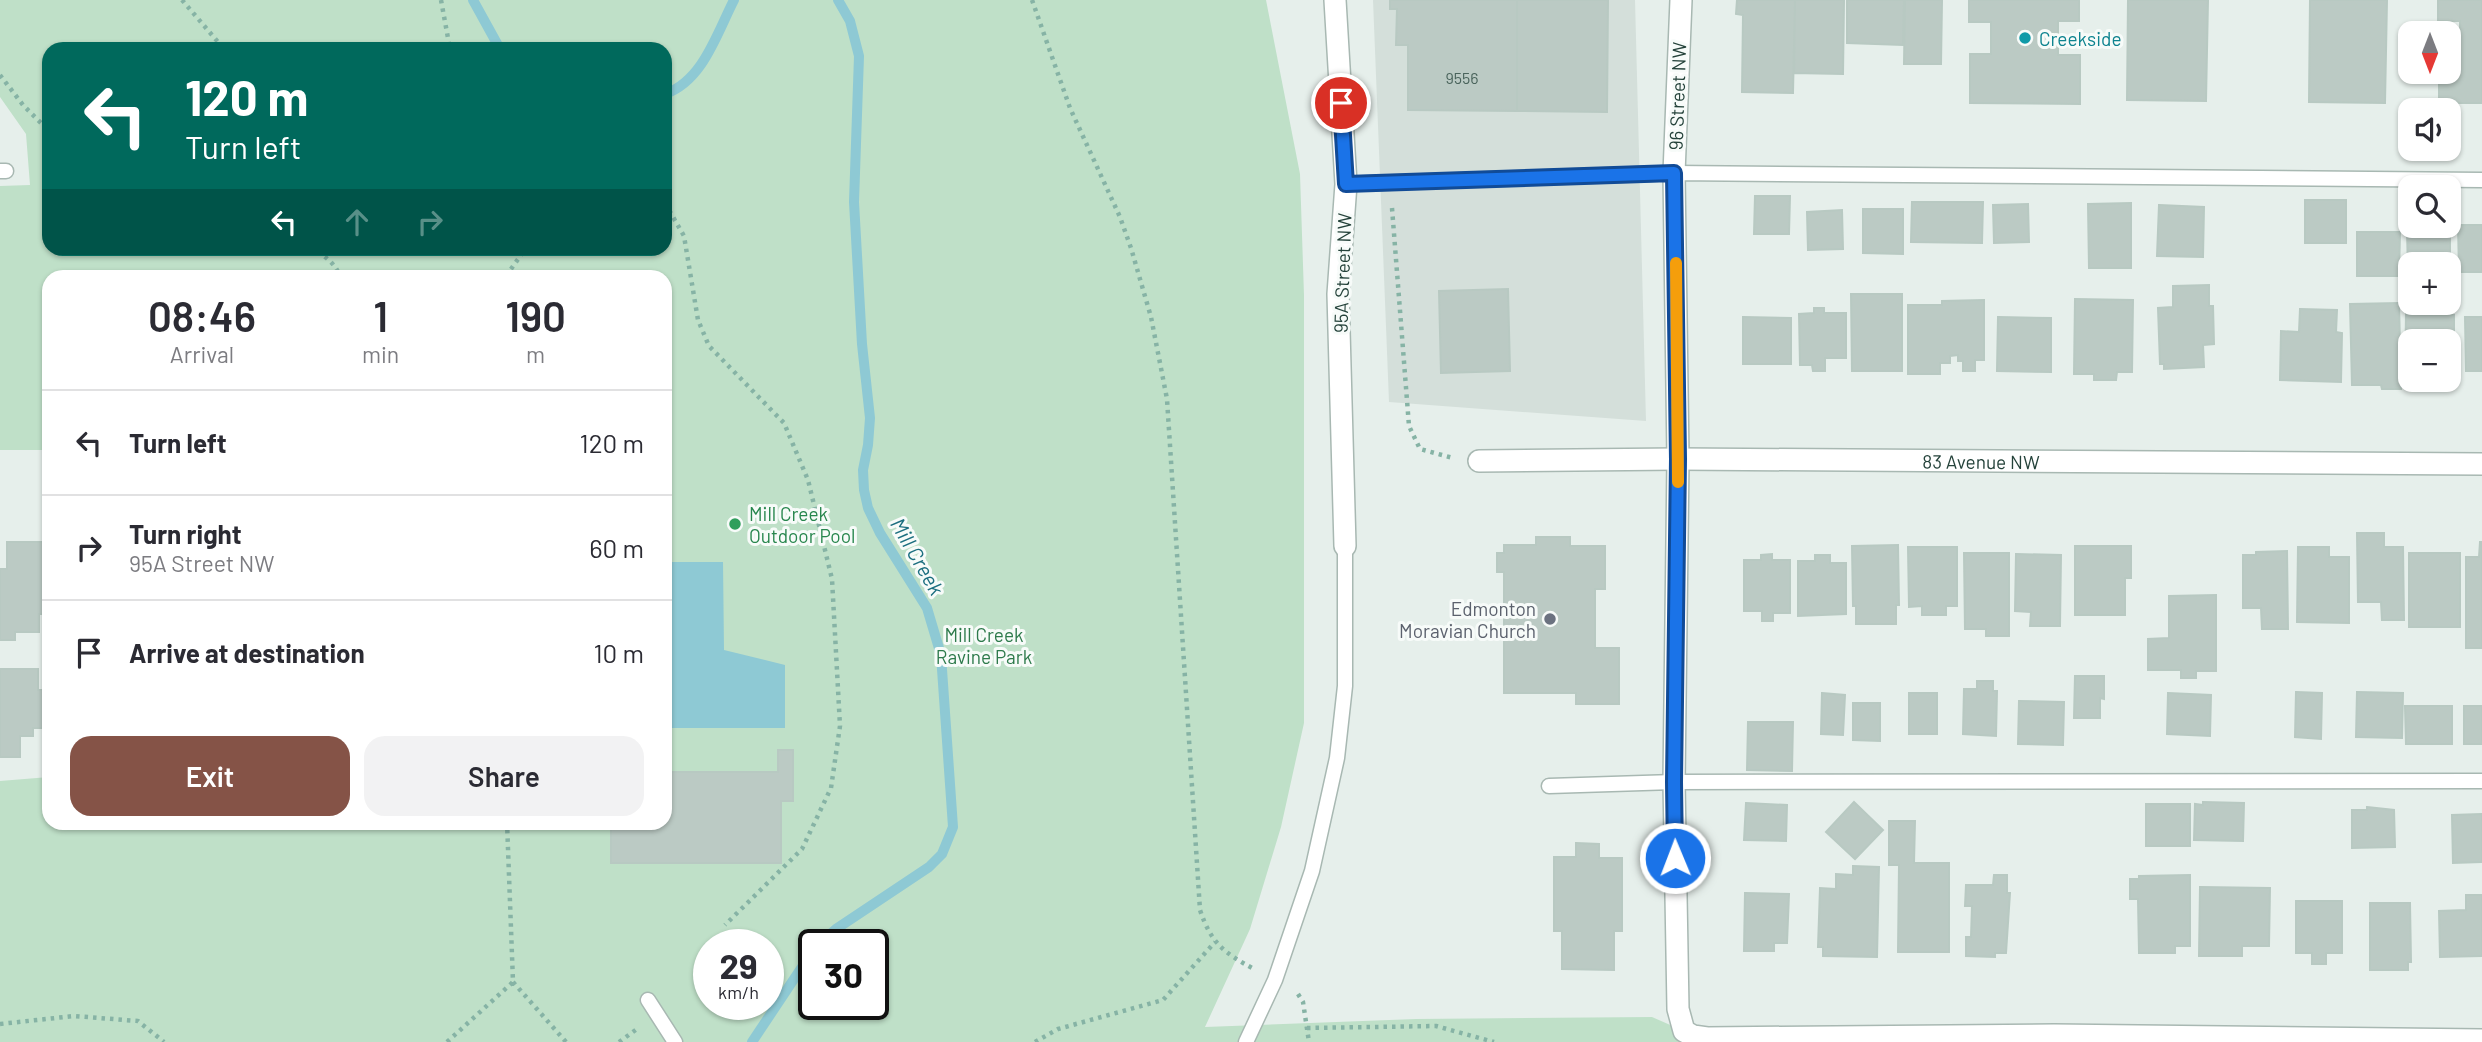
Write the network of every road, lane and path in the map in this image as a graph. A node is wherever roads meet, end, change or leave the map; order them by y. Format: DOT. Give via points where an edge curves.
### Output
graph roads {
  1 [pos="181,0"];
  2 [pos="440,0"];
  3 [pos="1032,0"];
  4 [pos="1335,0"];
  5 [pos="1681,0"];
  6 [pos="218,42"];
  7 [pos="449,42"];
  8 [pos="0,75"];
  9 [pos="42,124"];
  10 [pos="1674,173"];
  11 [pos="2482,180"];
  12 [pos="1346,184"];
  13 [pos="1391,206"];
  14 [pos="672,216"];
  15 [pos="325,256"];
  16 [pos="337,270"];
  17 [pos="1678,459"];
  18 [pos="1479,461"];
  19 [pos="2482,464"];
  20 [pos="1345,546"];
  21 [pos="2482,781"];
  22 [pos="1674,782"];
  23 [pos="1549,786"];
  24 [pos="507,830"];
  25 [pos="725,925"];
  26 [pos="1215,942"];
  27 [pos="1275,980"];
  28 [pos="513,982"];
  29 [pos="648,1000"];
  30 [pos="0,1024"];
  31 [pos="1307,1028"];
  32 [pos="2482,1040"];
  33 [pos="164,1042"];
  34 [pos="447,1042"];
  35 [pos="566,1042"];
  36 [pos="675,1042"];
  37 [pos="1035,1042"];
  38 [pos="1246,1042"];
  39 [pos="1309,1042"];
  40 [pos="1494,1042"];
  1 -- 6 [label="path"];
  2 -- 7 [label="path"];
  3 -- 26 [label="path" via="1070,108 1120,217 1161,360 1197,880 1200,910"];
  4 -- 12 [label="street, 95A Street NW"];
  5 -- 10 [label="street, 96 Street NW"];
  8 -- 9 [label="path"];
  10 -- 11 [label="lane"];
  10 -- 12 [label="lane"];
  10 -- 17 [label="street, 96 Street NW"];
  12 -- 20 [label="street, 95A Street NW" via="1338,294"];
  13 -- 18 [label="path" via="1409,426 1420,449"];
  14 -- 25 [label="path" via="684,236 698,320 709,345 784,423 808,480 832,579 840,726 831,788 802,849"];
  15 -- 16 [label="path"];
  17 -- 18 [label="street, 83 Avenue NW"];
  17 -- 19 [label="street, 83 Avenue NW"];
  17 -- 22 [label="street, 96 Street NW"];
  20 -- 27 [label="lane" via="1345,686 1337,758 1312,871"];
  21 -- 22 [label="lane"];
  22 -- 23 [label="lane"];
  22 -- 32 [label="street, 96 Street NW" via="1678,1009 1684,1031 1693,1036"];
  24 -- 28 [label="path"];
  26 -- 27 [label="path" via="1233,958"];
  26 -- 37 [label="path" via="1163,1000 1058,1029"];
  27 -- 31 [label="path" via="1297,992"];
  27 -- 38 [label="lane"];
  28 -- 34 [label="path"];
  28 -- 35 [label="path"];
  29 -- 36 [label="lane"];
  30 -- 33 [label="path" via="75,1016 138,1020"];
  31 -- 39 [label="path"];
  31 -- 40 [label="path" via="1436,1026"];
}
